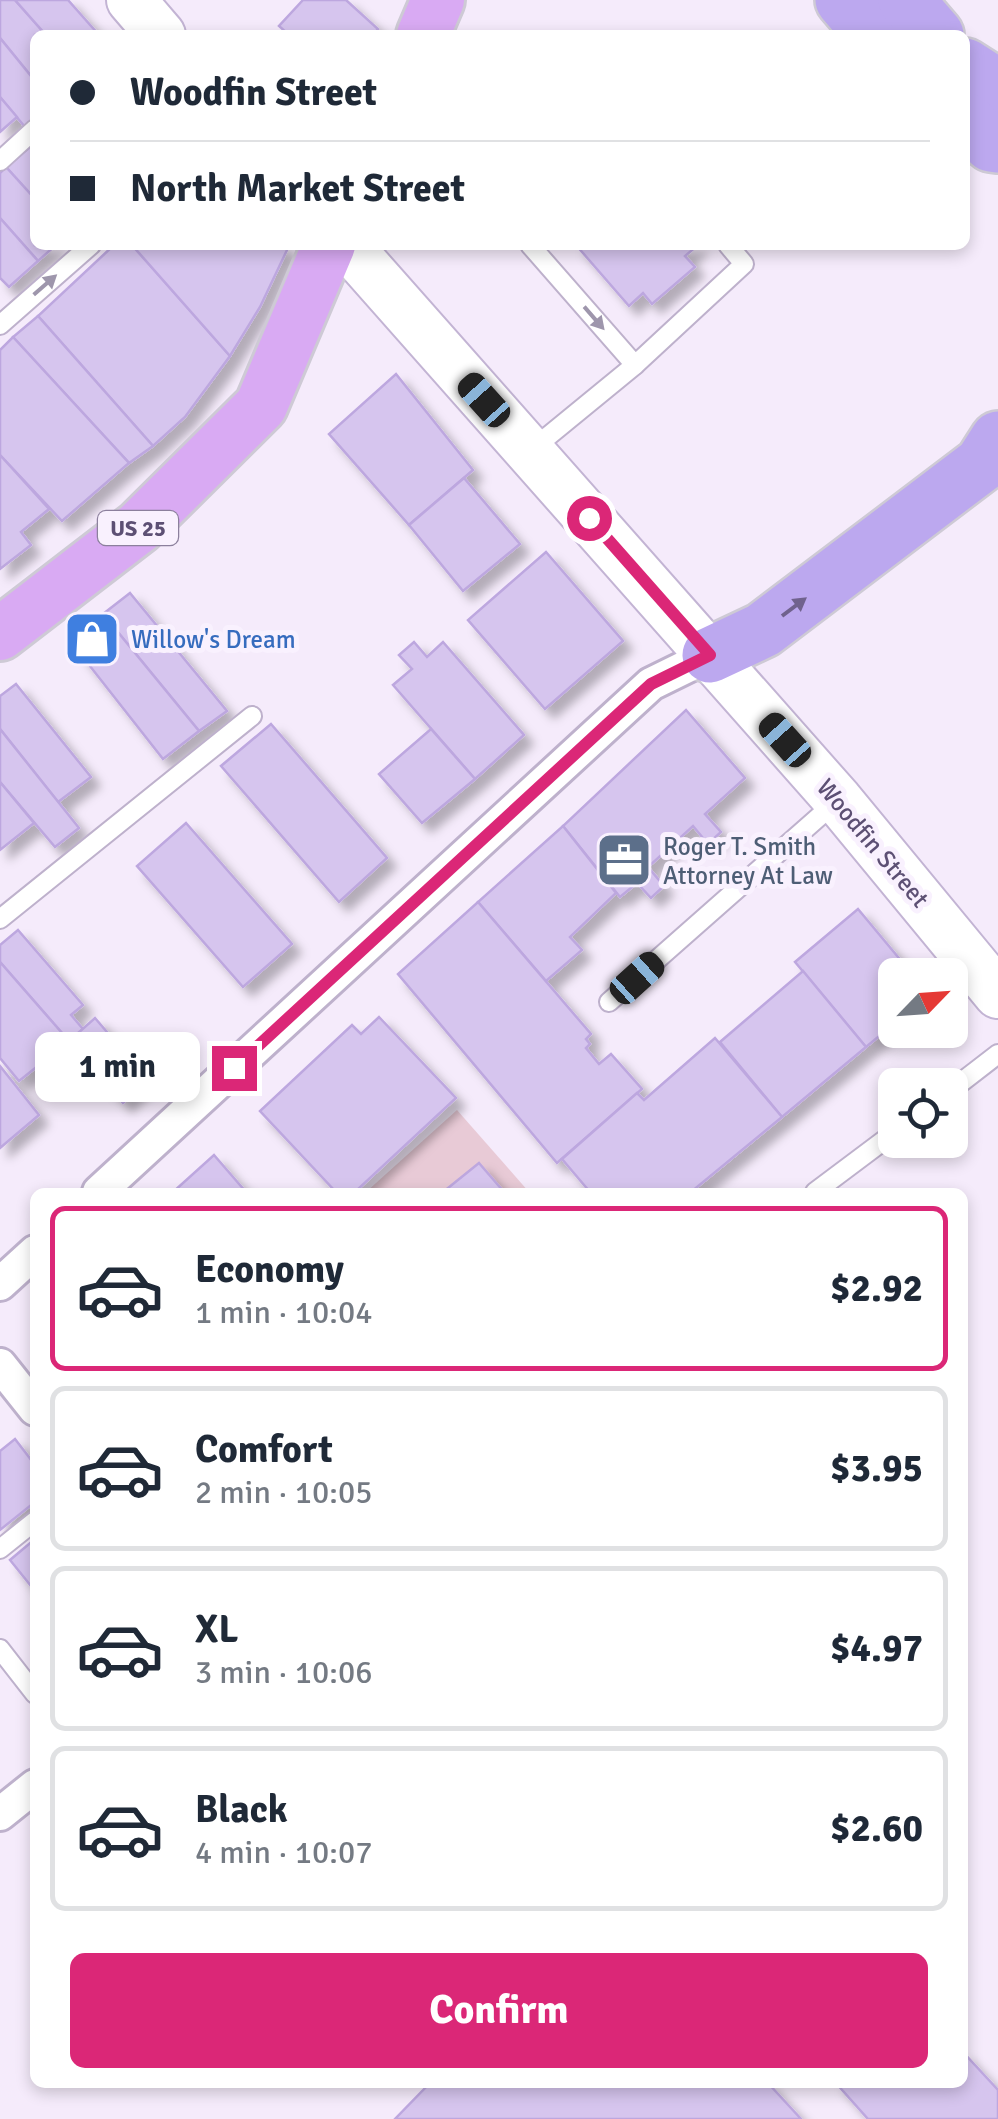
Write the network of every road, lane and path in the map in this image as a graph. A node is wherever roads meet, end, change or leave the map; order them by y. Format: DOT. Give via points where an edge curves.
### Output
graph roads {
  1 [pos="438,0"];
  2 [pos="843,0"];
  3 [pos="906,0"];
  4 [pos="425,30"];
  5 [pos="869,30"];
  6 [pos="932,30"];
  7 [pos="970,69"];
  8 [pos="998,87"];
  9 [pos="970,125"];
  10 [pos="30,134"];
  11 [pos="998,145"];
  12 [pos="0,161"];
  13 [pos="85,250"];
  14 [pos="328,250"];
  15 [pos="352,250"];
  16 [pos="534,250"];
  17 [pos="732,250"];
  18 [pos="0,325"];
  19 [pos="634,365"];
  20 [pos="998,439"];
  21 [pos="530,451"];
  22 [pos="0,634"];
  23 [pos="710,655"];
  24 [pos="252,716"];
  25 [pos="838,800"];
  26 [pos="0,920"];
  27 [pos="998,994"];
  28 [pos="609,1002"];
  29 [pos="998,1054"];
  30 [pos="968,1076"];
  31 [pos="878,1145"];
  32 [pos="102,1188"];
  33 [pos="820,1188"];
  34 [pos="30,1257"];
  35 [pos="0,1284"];
  36 [pos="0,1366"];
  37 [pos="30,1403"];
  38 [pos="30,1525"];
  39 [pos="0,1550"];
  40 [pos="0,1649"];
  41 [pos="30,1688"];
  42 [pos="30,1790"];
  43 [pos="0,1814"];
  1 -- 4 [label="main road"];
  2 -- 5 [label="highway"];
  3 -- 6 [label="highway"];
  7 -- 8 [label="highway"];
  9 -- 11 [label="highway"];
  10 -- 12 [label="lane"];
  18 -- 13 [label="lane, one-way"];
  14 -- 22 [label="main road, US 25" via="261,406 139,527"];
  15 -- 21 [label="main road, Woodfin Street"];
  16 -- 19 [label="lane, one-way"];
  17 -- 19 [label="lane" via="744,264"];
  19 -- 21 [label="lane"];
  23 -- 20 [label="highway, one-way" via="763,630 982,464"];
  21 -- 23 [label="main road, Woodfin Street"];
  23 -- 25 [label="main road, Woodfin Street"];
  23 -- 32 [label="street" via="651,684"];
  24 -- 26 [label="lane"];
  25 -- 27 [label="main road, Woodfin Street"];
  25 -- 28 [label="lane"];
  29 -- 30 [label="lane"];
  31 -- 33 [label="lane"];
  34 -- 35 [label="street"];
  36 -- 37 [label="street"];
  38 -- 39 [label="lane"];
  40 -- 41 [label="lane"];
  42 -- 43 [label="street"];
}
